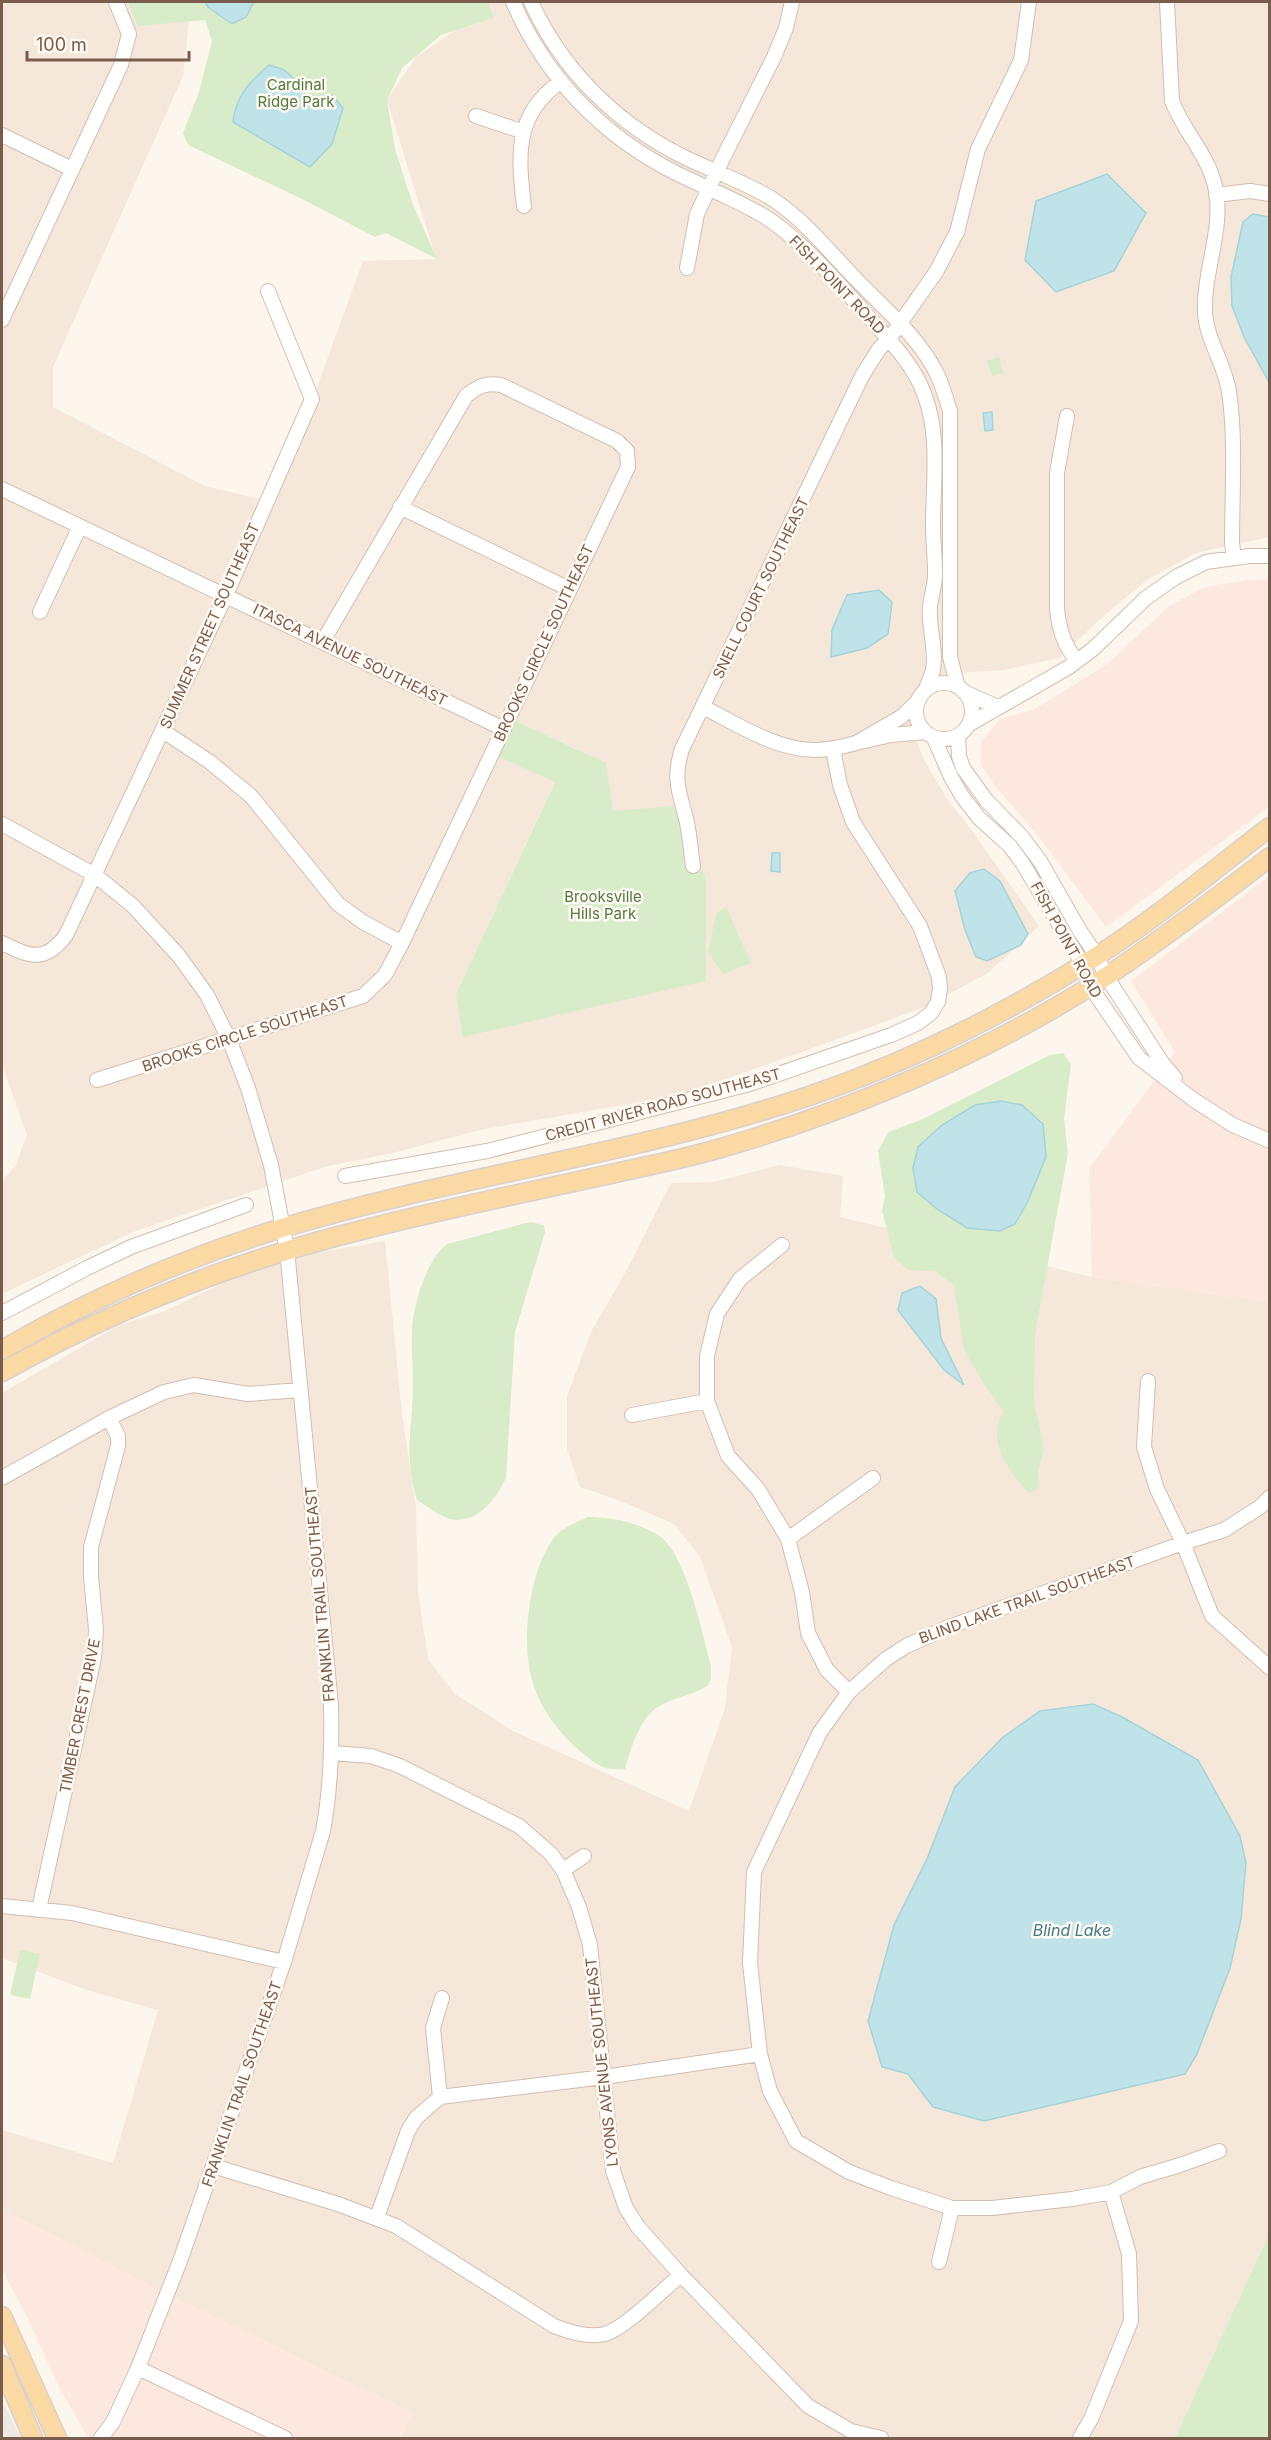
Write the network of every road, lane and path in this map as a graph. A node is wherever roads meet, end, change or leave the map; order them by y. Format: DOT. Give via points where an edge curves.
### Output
graph roads {
  1 [pos="116,2"];
  2 [pos="513,2"];
  3 [pos="531,2"];
  4 [pos="792,2"];
  5 [pos="1029,2"];
  6 [pos="1167,2"];
  7 [pos="560,82"];
  8 [pos="476,116"];
  9 [pos="524,132"];
  10 [pos="2,135"];
  11 [pos="72,169"];
  12 [pos="716,171"];
  13 [pos="709,188"];
  14 [pos="1269,194"];
  15 [pos="1216,195"];
  16 [pos="524,206"];
  17 [pos="687,268"];
  18 [pos="268,291"];
  19 [pos="2,318"];
  20 [pos="898,324"];
  21 [pos="889,339"];
  22 [pos="1067,416"];
  23 [pos="2,489"];
  24 [pos="400,507"];
  25 [pos="80,526"];
  26 [pos="1269,556"];
  27 [pos="1234,558"];
  28 [pos="569,589"];
  29 [pos="226,595"];
  30 [pos="40,612"];
  31 [pos="323,640"];
  32 [pos="1077,662"];
  33 [pos="961,689"];
  34 [pos="922,696"];
  35 [pos="703,707"];
  36 [pos="998,707"];
  37 [pos="969,725"];
  38 [pos="504,729"];
  39 [pos="162,731"];
  40 [pos="930,735"];
  41 [pos="958,735"];
  42 [pos="856,743"];
  43 [pos="833,749"];
  44 [pos="2,824"];
  45 [pos="1269,827"];
  46 [pos="1269,857"];
  47 [pos="693,866"];
  48 [pos="95,875"];
  49 [pos="2,943"];
  50 [pos="402,943"];
  51 [pos="1090,960"];
  52 [pos="1106,976"];
  53 [pos="1090,986"];
  54 [pos="229,1039"];
  55 [pos="97,1080"];
  56 [pos="1194,1100"];
  57 [pos="1269,1141"];
  58 [pos="345,1176"];
  59 [pos="246,1205"];
  60 [pos="282,1228"];
  61 [pos="782,1245"];
  62 [pos="287,1250"];
  63 [pos="2,1313"];
  64 [pos="2,1350"];
  65 [pos="2,1372"];
  66 [pos="1148,1381"];
  67 [pos="300,1390"];
  68 [pos="707,1401"];
  69 [pos="632,1415"];
  70 [pos="109,1418"];
  71 [pos="2,1478"];
  72 [pos="873,1478"];
  73 [pos="1269,1497"];
  74 [pos="788,1539"];
  75 [pos="1183,1543"];
  76 [pos="1269,1668"];
  77 [pos="849,1692"];
  78 [pos="332,1753"];
  79 [pos="584,1856"];
  80 [pos="563,1870"];
  81 [pos="2,1906"];
  82 [pos="39,1909"];
  83 [pos="284,1962"];
  84 [pos="442,1998"];
  85 [pos="760,2054"];
  86 [pos="604,2077"];
  87 [pos="440,2097"];
  88 [pos="1219,2151"];
  89 [pos="213,2166"];
  90 [pos="1111,2192"];
  91 [pos="952,2208"];
  92 [pos="377,2217"];
  93 [pos="939,2262"];
  94 [pos="681,2275"];
  95 [pos="2,2316"];
  96 [pos="2,2365"];
  97 [pos="138,2368"];
  98 [pos="851,2435"];
  99 [pos="33,2439"];
  100 [pos="57,2439"];
  101 [pos="101,2439"];
  102 [pos="285,2439"];
  103 [pos="881,2439"];
  104 [pos="1080,2439"];
  1 -- 11 [label="street" via="129,34 127,50"];
  2 -- 7 [label="street, FISH POINT ROAD" via="538,51"];
  3 -- 12 [label="street, FISH POINT ROAD" via="558,49 603,104 663,146"];
  4 -- 12 [label="street" via="774,57"];
  5 -- 20 [label="street, SNELL COURT SOUTHEAST" via="1021,60 978,149 957,232 936,272"];
  6 -- 15 [label="street" via="1172,101 1206,160"];
  7 -- 9 [label="street" via="536,102"];
  7 -- 13 [label="street, FISH POINT ROAD" via="591,116 624,142"];
  8 -- 9 [label="street"];
  9 -- 16 [label="street" via="519,167"];
  10 -- 11 [label="street"];
  11 -- 19 [label="street"];
  12 -- 13 [label="street"];
  12 -- 20 [label="street, FISH POINT ROAD" via="776,201 808,228"];
  13 -- 17 [label="street" via="697,214"];
  13 -- 21 [label="street, FISH POINT ROAD" via="739,200 777,226"];
  14 -- 15 [label="street" via="1250,191"];
  15 -- 27 [label="street" via="1217,229 1205,290 1205,316 1229,391"];
  18 -- 29 [label="street, SUMMER STREET SOUTHEAST" via="312,399"];
  20 -- 21 [label="street, SNELL COURT SOUTHEAST"];
  20 -- 33 [label="street, FISH POINT ROAD" via="917,343 938,376 950,411 950,657"];
  21 -- 34 [label="street, FISH POINT ROAD" via="920,385 935,439 936,573 929,608 933,669"];
  21 -- 35 [label="street, SNELL COURT SOUTHEAST" via="862,376"];
  22 -- 32 [label="street" via="1057,473 1058,609 1059,627"];
  23 -- 25 [label="street, ITASCA AVENUE SOUTHEAST"];
  24 -- 28 [label="street"];
  24 -- 28 [label="street, BROOKS CIRCLE SOUTHEAST" via="465,396 477,387 501,385 606,435 627,451 628,467"];
  24 -- 31 [label="street, BROOKS CIRCLE SOUTHEAST"];
  25 -- 29 [label="street, ITASCA AVENUE SOUTHEAST"];
  25 -- 30 [label="street"];
  26 -- 27 [label="street"];
  27 -- 32 [label="street" via="1206,562 1176,577 1146,598"];
  28 -- 38 [label="street, BROOKS CIRCLE SOUTHEAST"];
  29 -- 31 [label="street, ITASCA AVENUE SOUTHEAST"];
  29 -- 39 [label="street, SUMMER STREET SOUTHEAST"];
  31 -- 38 [label="street, ITASCA AVENUE SOUTHEAST"];
  32 -- 36 [label="street"];
  33 -- 34 [label="street" via="941,684"];
  33 -- 36 [label="street"];
  33 -- 37 [label="street" via="971,704"];
  34 -- 40 [label="street" via="917,718"];
  34 -- 42 [label="street" via="902,717"];
  35 -- 43 [label="street" via="788,747"];
  35 -- 47 [label="street, SNELL COURT SOUTHEAST" via="682,749 676,781"];
  36 -- 37 [label="street"];
  37 -- 41 [label="street"];
  38 -- 50 [label="street, BROOKS CIRCLE SOUTHEAST"];
  39 -- 48 [label="street, SUMMER STREET SOUTHEAST"];
  39 -- 50 [label="street" via="210,762 251,796 338,904"];
  40 -- 41 [label="street" via="942,739"];
  40 -- 42 [label="street" via="891,735"];
  40 -- 51 [label="street, FISH POINT ROAD" via="962,796 1017,855"];
  41 -- 51 [label="street, FISH POINT ROAD" via="959,756 967,775 1040,861 1080,931"];
  42 -- 43 [label="street"];
  43 -- 58 [label="street, CREDIT RIVER ROAD SOUTHEAST" via="853,822 920,926 939,976 938,1002 931,1013 891,1035 750,1084 487,1151"];
  44 -- 48 [label="street, FRANKLIN TRAIL SOUTHEAST"];
  45 -- 51 [label="main road"];
  46 -- 52 [label="main road"];
  48 -- 49 [label="street, SUMMER STREET SOUTHEAST" via="66,935 49,953 25,954"];
  48 -- 54 [label="street, FRANKLIN TRAIL SOUTHEAST" via="133,906 179,956 207,995"];
  50 -- 54 [label="street, BROOKS CIRCLE SOUTHEAST" via="385,975 363,996"];
  51 -- 52 [label="street, FISH POINT ROAD"];
  51 -- 53 [label="street, FISH POINT ROAD"];
  51 -- 60 [label="main road" via="949,1038 812,1095 680,1135"];
  52 -- 53 [label="main road"];
  52 -- 56 [label="street, FISH POINT ROAD" via="1163,1064"];
  53 -- 56 [label="street, FISH POINT ROAD" via="1139,1058"];
  53 -- 62 [label="main road" via="960,1058 774,1131 725,1147"];
  54 -- 55 [label="street, BROOKS CIRCLE SOUTHEAST"];
  54 -- 60 [label="street, FRANKLIN TRAIL SOUTHEAST" via="271,1165"];
  56 -- 57 [label="street, FISH POINT ROAD" via="1233,1125"];
  59 -- 63 [label="street" via="132,1247"];
  60 -- 62 [label="street, FRANKLIN TRAIL SOUTHEAST"];
  60 -- 64 [label="main road" via="114,1291"];
  61 -- 68 [label="street" via="740,1280 717,1314 706,1356"];
  62 -- 65 [label="main road" via="112,1316"];
  62 -- 67 [label="street, FRANKLIN TRAIL SOUTHEAST"];
  66 -- 75 [label="street" via="1144,1447 1156,1489"];
  67 -- 70 [label="street" via="248,1394 194,1385 164,1392"];
  67 -- 78 [label="street, FRANKLIN TRAIL SOUTHEAST" via="331,1705"];
  68 -- 69 [label="street"];
  68 -- 74 [label="street" via="728,1456 758,1489"];
  70 -- 71 [label="street"];
  70 -- 82 [label="street, TIMBER CREST DRIVE" via="118,1436 118,1446 91,1547 94,1658"];
  72 -- 74 [label="street"];
  73 -- 75 [label="street, BLIND LAKE TRAIL SOUTHEAST" via="1224,1530"];
  74 -- 77 [label="street" via="808,1634 827,1670"];
  75 -- 76 [label="street" via="1212,1616"];
  75 -- 77 [label="street, BLIND LAKE TRAIL SOUTHEAST" via="928,1635 886,1659"];
  77 -- 85 [label="street, BLIND LAKE TRAIL SOUTHEAST" via="820,1732 754,1872 750,1963"];
  78 -- 80 [label="street, LYONS AVENUE SOUTHEAST" via="384,1760 519,1826"];
  78 -- 83 [label="street, FRANKLIN TRAIL SOUTHEAST" via="323,1831"];
  79 -- 80 [label="street"];
  80 -- 86 [label="street, LYONS AVENUE SOUTHEAST" via="590,1945"];
  81 -- 82 [label="street"];
  82 -- 83 [label="street" via="72,1913"];
  83 -- 89 [label="street, FRANKLIN TRAIL SOUTHEAST"];
  84 -- 87 [label="street" via="433,2028"];
  85 -- 86 [label="street"];
  85 -- 91 [label="street, BLIND LAKE TRAIL SOUTHEAST" via="771,2091 796,2141 849,2172"];
  86 -- 87 [label="street"];
  86 -- 94 [label="street, LYONS AVENUE SOUTHEAST" via="613,2171 619,2190 638,2227"];
  87 -- 92 [label="street" via="421,2112 408,2131"];
  88 -- 90 [label="street, BLIND LAKE TRAIL SOUTHEAST" via="1140,2177"];
  89 -- 92 [label="street"];
  89 -- 97 [label="street, FRANKLIN TRAIL SOUTHEAST"];
  90 -- 91 [label="street, BLIND LAKE TRAIL SOUTHEAST" via="992,2208"];
  90 -- 104 [label="street" via="1129,2254 1131,2321"];
  91 -- 93 [label="street"];
  92 -- 94 [label="street" via="414,2236 554,2326 576,2334 606,2334"];
  94 -- 98 [label="street, LYONS AVENUE SOUTHEAST" via="808,2406"];
  95 -- 100 [label="main road"];
  96 -- 99 [label="main road"];
  97 -- 101 [label="street, FRANKLIN TRAIL SOUTHEAST"];
  97 -- 102 [label="street"];
  98 -- 103 [label="street, LYONS AVENUE SOUTHEAST"];
}
